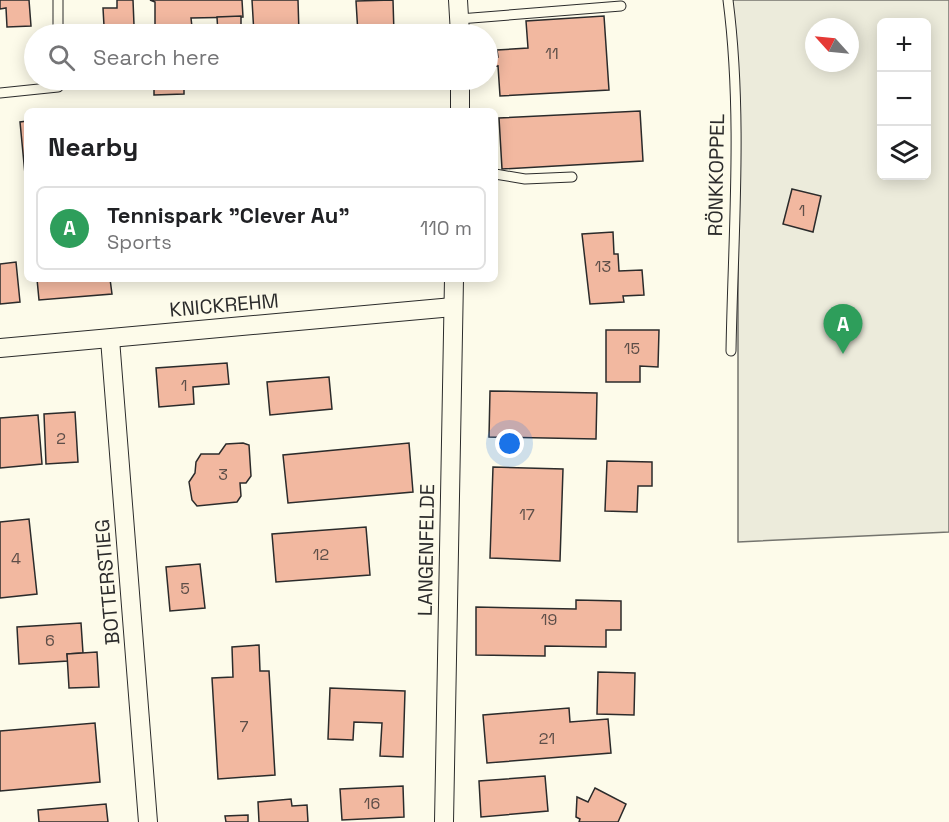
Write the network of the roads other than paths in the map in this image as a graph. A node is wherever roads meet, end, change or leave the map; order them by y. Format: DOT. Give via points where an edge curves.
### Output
graph roads {
  1 [pos="58,0"];
  2 [pos="458,0"];
  3 [pos="728,0"];
  4 [pos="621,6"];
  5 [pos="58,24"];
  6 [pos="459,24"];
  7 [pos="482,24"];
  8 [pos="29,90"];
  9 [pos="460,90"];
  10 [pos="0,93"];
  11 [pos="460,108"];
  12 [pos="498,174"];
  13 [pos="572,177"];
  14 [pos="454,282"];
  15 [pos="453,307"];
  16 [pos="110,339"];
  17 [pos="0,348"];
  18 [pos="731,351"];
  19 [pos="148,822"];
  20 [pos="444,822"];
  1 -- 5 [label="lane"];
  2 -- 6 [label="street"];
  3 -- 18 [label="lane, RÖNKKOPPEL" via="736,97"];
  4 -- 7 [label="lane"];
  8 -- 10 [label="lane"];
  9 -- 11 [label="street"];
  12 -- 13 [label="lane" via="525,179"];
  14 -- 15 [label="street, LANGENFELDE"];
  15 -- 16 [label="street, KNICKREHM"];
  15 -- 20 [label="street, LANGENFELDE"];
  16 -- 17 [label="street, KNICKREHM"];
  16 -- 19 [label="street, BOTTERSTIEG"];
}
